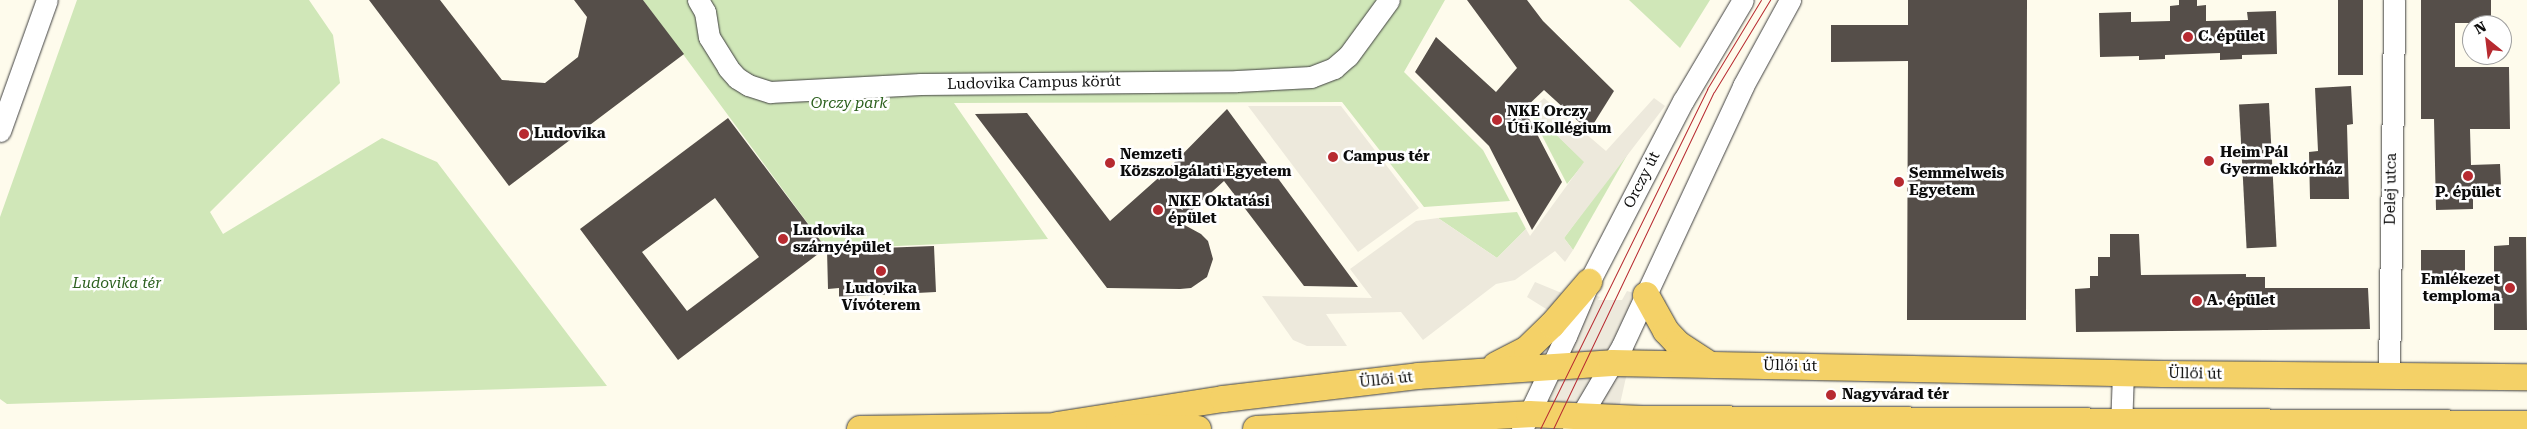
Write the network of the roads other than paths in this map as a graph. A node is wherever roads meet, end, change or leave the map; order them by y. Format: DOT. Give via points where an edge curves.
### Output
graph roads {
  1 [pos="48,0"];
  2 [pos="698,0"];
  3 [pos="1389,0"];
  4 [pos="1743,0"];
  5 [pos="1790,0"];
  6 [pos="2394,0"];
  7 [pos="0,131"];
  8 [pos="1589,282"];
  9 [pos="1646,295"];
  10 [pos="1612,363"];
  11 [pos="1709,364"];
  12 [pos="1553,365"];
  13 [pos="1483,371"];
  14 [pos="2123,373"];
  15 [pos="2389,377"];
  16 [pos="2527,377"];
  17 [pos="1525,421"];
  18 [pos="1576,422"];
  19 [pos="1442,424"];
  20 [pos="1636,424"];
  21 [pos="2527,424"];
  22 [pos="1057,425"];
  23 [pos="2121,425"];
  24 [pos="860,429"];
  25 [pos="870,429"];
  26 [pos="1198,429"];
  27 [pos="1256,429"];
  1 -- 7 [label="street"];
  2 -- 3 [label="street, Ludovika Campus körút" via="705,12 709,38 728,68 748,85 770,92 921,84 1237,81 1311,77 1334,68 1348,56"];
  4 -- 8 [label="street, Orczy út" via="1683,101"];
  5 -- 9 [label="street" via="1743,86"];
  6 -- 15 [label="street, Delej utca"];
  8 -- 12 [label="street, Orczy út"];
  8 -- 13 [label="main road" via="1527,349"];
  9 -- 10 [label="street"];
  9 -- 11 [label="main road" via="1666,331 1678,344"];
  10 -- 11 [label="main road, Üllői út"];
  10 -- 12 [label="main road, Üllői út"];
  10 -- 18 [label="street"];
  11 -- 14 [label="main road, Üllői út"];
  12 -- 13 [label="main road, Üllői út"];
  12 -- 17 [label="street, Orczy út"];
  13 -- 22 [label="main road, Üllői út" via="1223,399"];
  14 -- 15 [label="main road, Üllői út"];
  14 -- 23 [label="street"];
  15 -- 16 [label="main road, Üllői út"];
  17 -- 18 [label="main road"];
  17 -- 19 [label="main road"];
  18 -- 20 [label="main road"];
  19 -- 27 [label="main road"];
  20 -- 23 [label="main road"];
  21 -- 23 [label="main road"];
  22 -- 25 [label="main road, Üllői út"];
  22 -- 26 [label="main road, Üllői út"];
  24 -- 25 [label="main road, Üllői út"];
}
